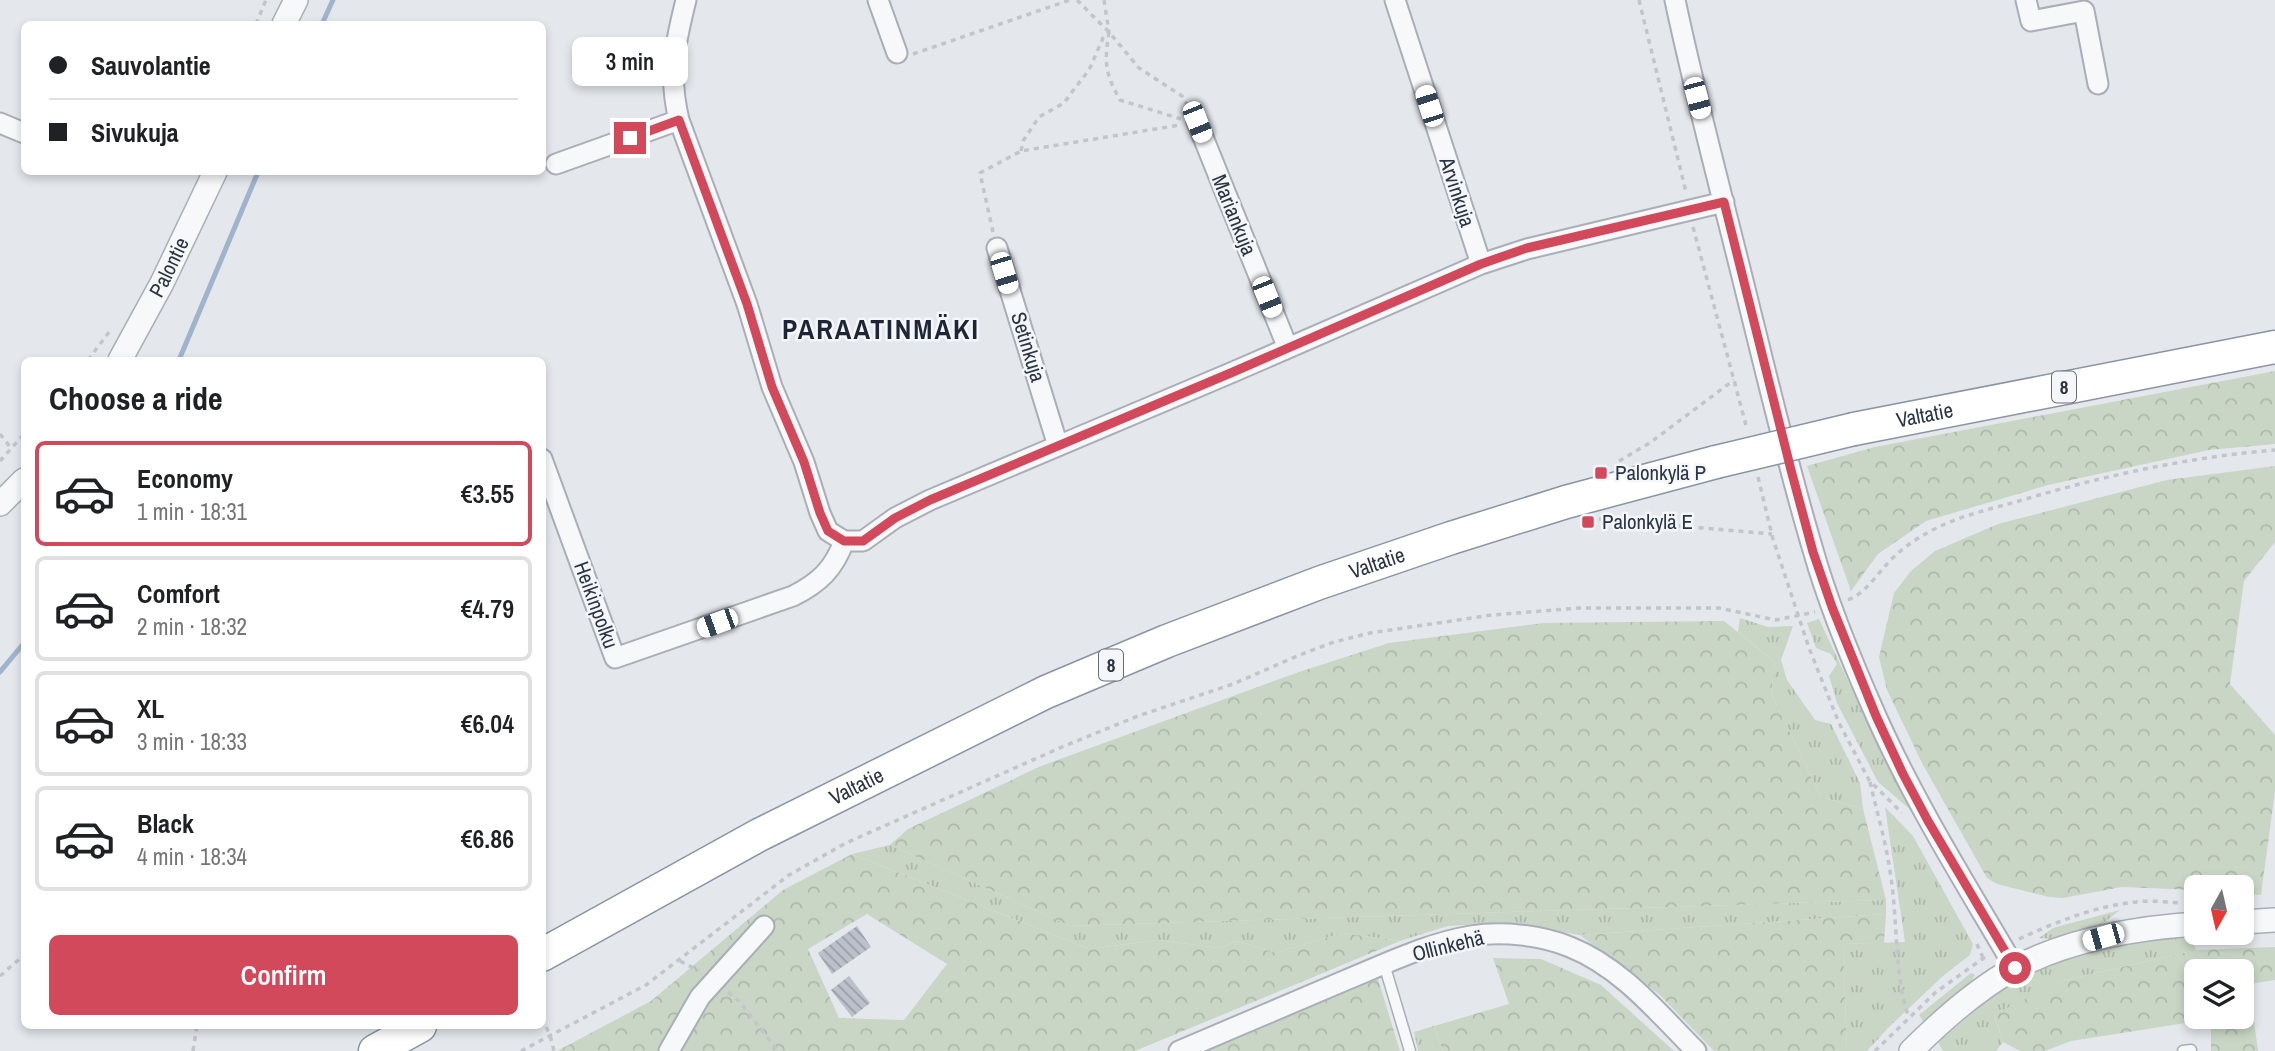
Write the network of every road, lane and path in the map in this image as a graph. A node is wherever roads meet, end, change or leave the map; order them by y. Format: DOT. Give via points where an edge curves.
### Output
graph roads {
  1 [pos="266,0"];
  2 [pos="296,0"];
  3 [pos="686,0"];
  4 [pos="878,0"];
  5 [pos="1070,0"];
  6 [pos="1077,0"];
  7 [pos="1104,0"];
  8 [pos="1395,0"];
  9 [pos="1675,0"];
  10 [pos="2026,0"];
  11 [pos="257,21"];
  12 [pos="286,21"];
  13 [pos="1109,32"];
  14 [pos="897,53"];
  15 [pos="2098,84"];
  16 [pos="679,120"];
  17 [pos="1197,122"];
  18 [pos="0,123"];
  19 [pos="21,132"];
  20 [pos="1021,151"];
  21 [pos="556,164"];
  22 [pos="214,175"];
  23 [pos="1724,202"];
  24 [pos="997,248"];
  25 [pos="1481,264"];
  26 [pos="119,319"];
  27 [pos="1287,346"];
  28 [pos="2275,348"];
  29 [pos="90,357"];
  30 [pos="122,357"];
  31 [pos="1734,380"];
  32 [pos="0,434"];
  33 [pos="21,437"];
  34 [pos="1058,446"];
  35 [pos="11,448"];
  36 [pos="2275,450"];
  37 [pos="0,461"];
  38 [pos="1614,464"];
  39 [pos="546,470"];
  40 [pos="21,483"];
  41 [pos="0,505"];
  42 [pos="1588,523"];
  43 [pos="1772,534"];
  44 [pos="844,541"];
  45 [pos="1832,607"];
  46 [pos="1869,780"];
  47 [pos="2275,920"];
  48 [pos="2254,921"];
  49 [pos="764,926"];
  50 [pos="2184,927"];
  51 [pos="546,953"];
  52 [pos="21,958"];
  53 [pos="680,961"];
  54 [pos="1384,964"];
  55 [pos="2015,968"];
  56 [pos="0,976"];
  57 [pos="714,979"];
  58 [pos="1909,1018"];
  59 [pos="546,1026"];
  60 [pos="197,1029"];
  61 [pos="415,1029"];
  62 [pos="550,1035"];
  63 [pos="193,1051"];
  64 [pos="375,1051"];
  65 [pos="521,1051"];
  66 [pos="554,1051"];
  67 [pos="669,1051"];
  68 [pos="778,1051"];
  69 [pos="1180,1051"];
  70 [pos="1410,1051"];
  71 [pos="1696,1051"];
  72 [pos="1911,1051"];
  1 -- 11 [label="path"];
  2 -- 12 [label="street"];
  3 -- 16 [label="street" via="673,52"];
  4 -- 14 [label="street"];
  5 -- 14 [label="path" via="929,49 903,56"];
  6 -- 13 [label="path"];
  7 -- 13 [label="path"];
  8 -- 25 [label="street, Arvinkuja"];
  9 -- 23 [label="street"];
  10 -- 15 [label="street" via="2031,21 2084,11"];
  13 -- 17 [label="path" via="1139,68 1182,96"];
  13 -- 17 [label="path" via="1104,60 1120,100"];
  13 -- 20 [label="path" via="1089,70 1064,103 1039,117"];
  16 -- 21 [label="street"];
  16 -- 44 [label="street" via="820,513 828,531"];
  17 -- 20 [label="path"];
  17 -- 27 [label="street, Mariankuja"];
  18 -- 19 [label="street"];
  20 -- 24 [label="path" via="979,173"];
  22 -- 30 [label="street, Palontie"];
  23 -- 25 [label="street" via="1527,248"];
  23 -- 45 [label="street" via="1791,470"];
  24 -- 34 [label="street, Setinkuja"];
  25 -- 27 [label="street"];
  26 -- 29 [label="path"];
  27 -- 34 [label="street"];
  28 -- 51 [label="highway, Valtatie / 8, bridge" via="1854,429 1716,462 1553,506 1332,578 1058,687 894,765"];
  31 -- 38 [label="path"];
  32 -- 35 [label="path"];
  33 -- 35 [label="path"];
  34 -- 44 [label="street" via="930,500 863,541"];
  35 -- 37 [label="path"];
  36 -- 45 [label="path" via="2133,473 1963,517 1906,547 1860,594"];
  39 -- 44 [label="street, Heikinpolku" via="615,658 809,588 828,573"];
  40 -- 41 [label="street"];
  42 -- 43 [label="path" via="1599,519"];
  45 -- 53 [label="path" via="1776,620 1719,608 1492,614 1334,642 1062,747 846,843 789,875"];
  45 -- 55 [label="street" via="1903,774"];
  46 -- 58 [label="path" via="1891,875"];
  47 -- 48 [label="street"];
  49 -- 57 [label="street"];
  50 -- 55 [label="street" via="2103,937"];
  52 -- 56 [label="path"];
  53 -- 57 [label="path"];
  53 -- 62 [label="path" via="634,992"];
  54 -- 69 [label="street, Ollinkehä"];
  54 -- 70 [label="lane"];
  54 -- 71 [label="street, Ollinkehä" via="1484,934 1569,946 1625,981"];
  55 -- 72 [label="street" via="1953,1012"];
  57 -- 67 [label="street" via="684,1020"];
  57 -- 68 [label="path"];
  59 -- 62 [label="path"];
  60 -- 63 [label="path"];
  61 -- 64 [label="highway"];
  62 -- 65 [label="path"];
  62 -- 66 [label="path"];
}
